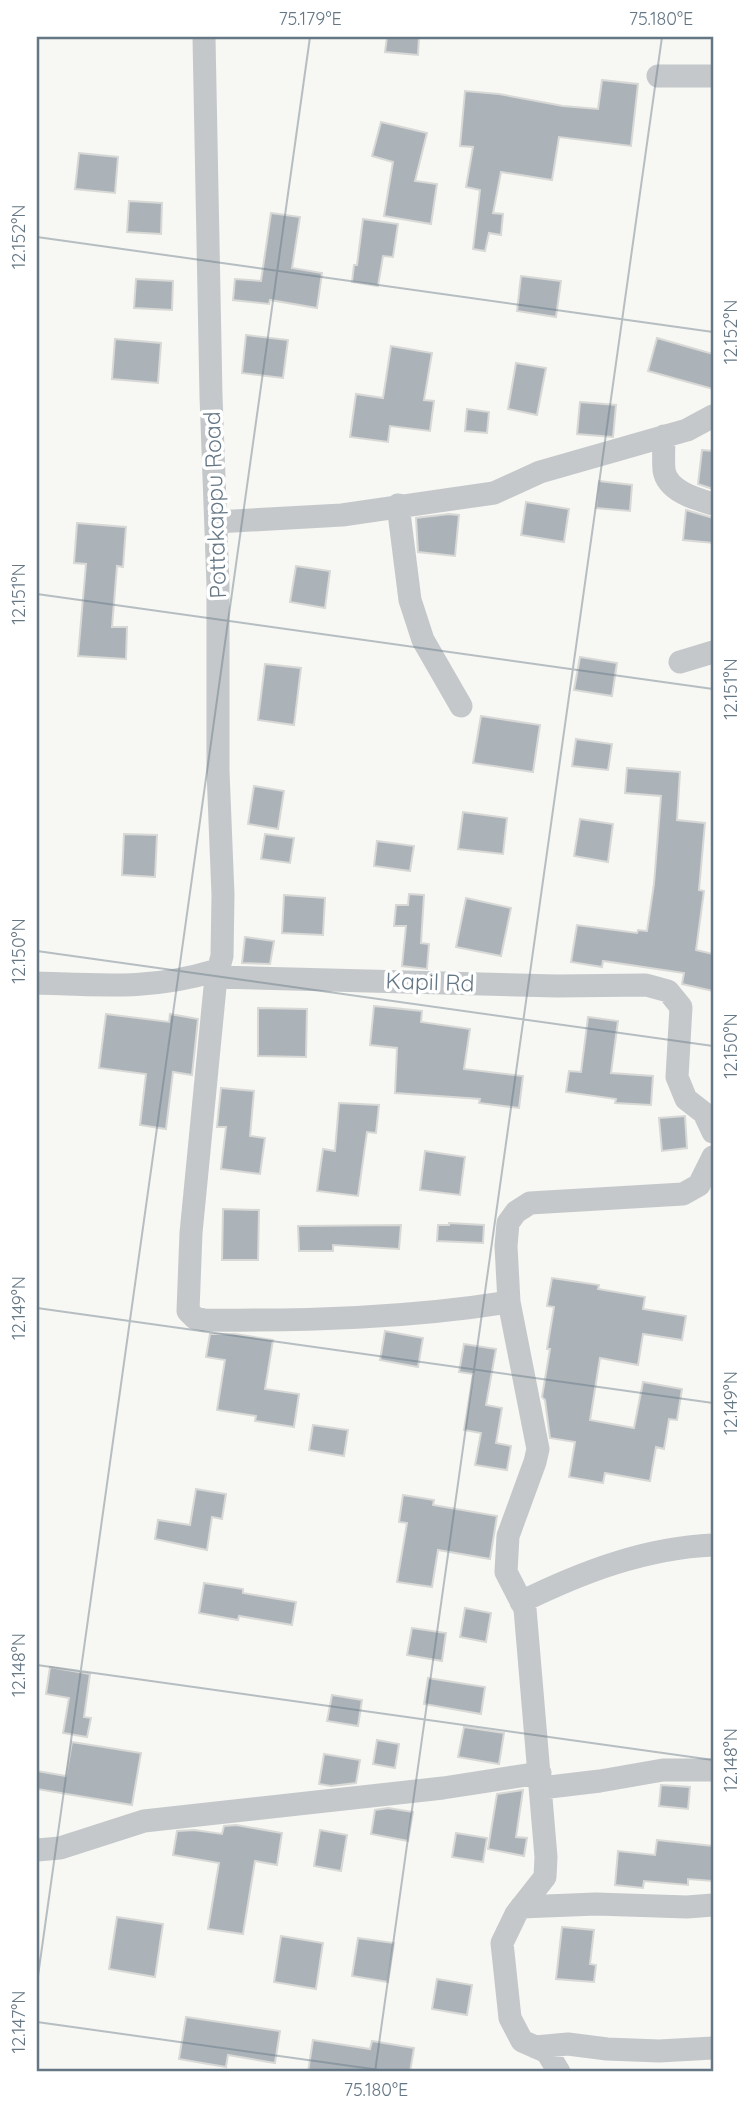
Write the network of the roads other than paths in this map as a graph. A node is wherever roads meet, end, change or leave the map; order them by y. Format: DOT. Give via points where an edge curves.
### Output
graph roads {
  1 [pos="205,37"];
  2 [pos="658,76"];
  3 [pos="713,76"];
  4 [pos="713,416"];
  5 [pos="664,436"];
  6 [pos="713,504"];
  7 [pos="398,505"];
  8 [pos="216,522"];
  9 [pos="713,652"];
  10 [pos="680,662"];
  11 [pos="461,706"];
  12 [pos="215,974"];
  13 [pos="37,984"];
  14 [pos="713,1132"];
  15 [pos="713,1157"];
  16 [pos="509,1302"];
  17 [pos="713,1545"];
  18 [pos="521,1602"];
  19 [pos="713,1770"];
  20 [pos="540,1781"];
  21 [pos="37,1850"];
  22 [pos="713,1905"];
  23 [pos="521,1907"];
  24 [pos="535,2047"];
  25 [pos="713,2048"];
  26 [pos="559,2072"];
  1 -- 8 [label="street, Pottakappu Road"];
  2 -- 3 [label="street"];
  4 -- 5 [label="street"];
  5 -- 6 [label="street" via="664,474 670,483 690,497"];
  5 -- 7 [label="street" via="540,472 494,493"];
  7 -- 8 [label="street" via="342,515"];
  7 -- 11 [label="street" via="410,600 423,640"];
  8 -- 12 [label="street, Pottakappu Road" via="223,895 222,956"];
  9 -- 10 [label="street"];
  12 -- 13 [label="street, Kapil Rd" via="140,986"];
  12 -- 14 [label="street, Kapil Rd" via="646,985 668,991 681,1007 677,1077 686,1099 704,1113"];
  12 -- 16 [label="street, Pottakappu Road" via="188,1311 204,1320 312,1321"];
  15 -- 16 [label="street" via="699,1185 682,1194 530,1203 516,1212 508,1223 506,1246"];
  16 -- 18 [label="street" via="538,1449 509,1536 506,1572"];
  17 -- 18 [label="street" via="635,1556 563,1581"];
  18 -- 20 [label="street"];
  19 -- 20 [label="street" via="663,1770 600,1781"];
  20 -- 21 [label="street" via="144,1821 60,1848"];
  20 -- 23 [label="street" via="545,1877"];
  22 -- 23 [label="street"];
  23 -- 24 [label="street" via="502,1943 504,1982 510,2018 522,2040"];
  24 -- 25 [label="street" via="568,2043 659,2051"];
  24 -- 26 [label="street" via="547,2052"];
}
